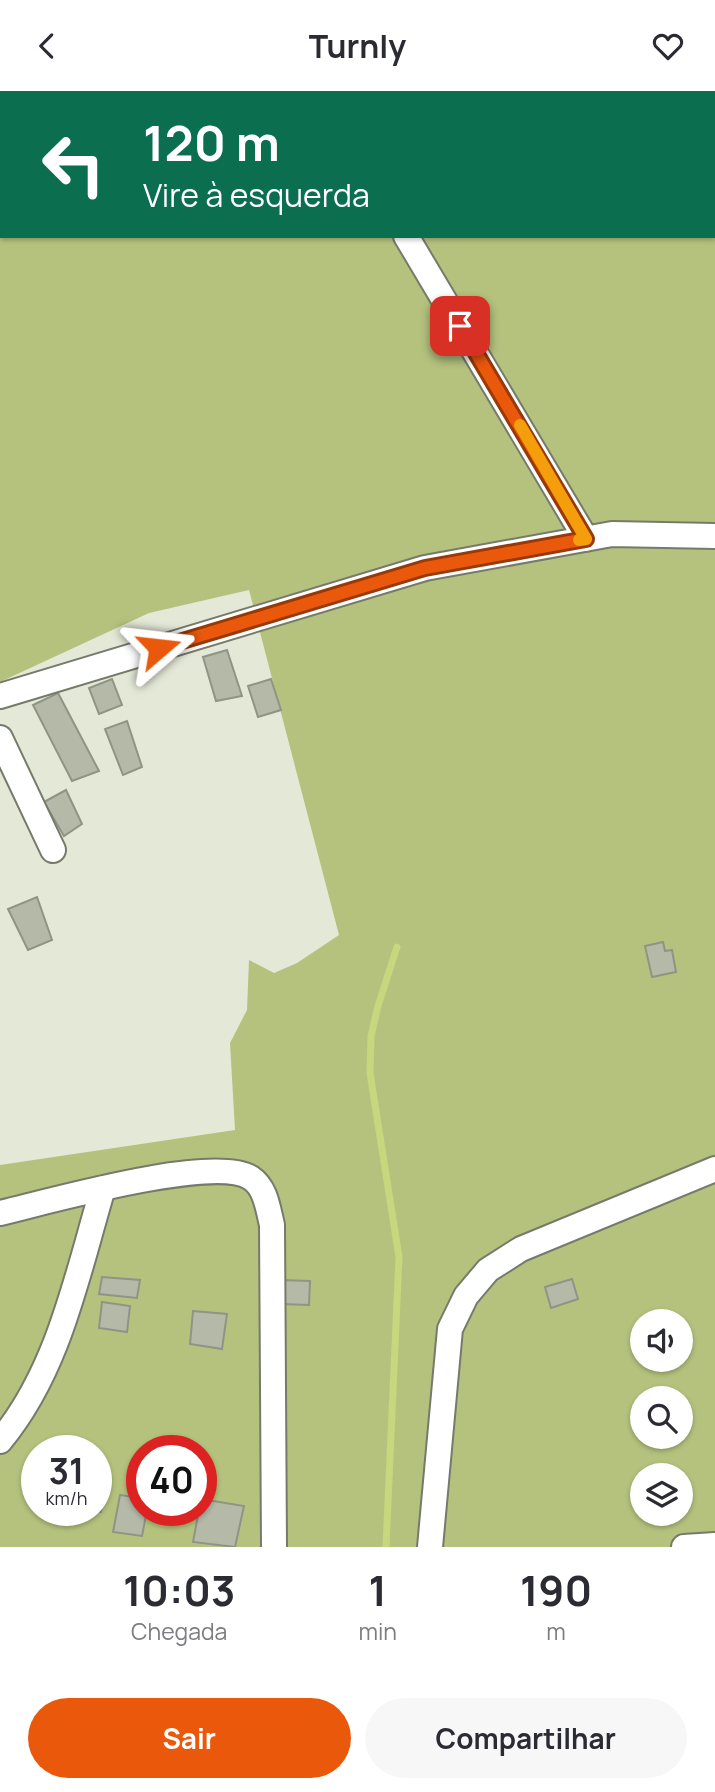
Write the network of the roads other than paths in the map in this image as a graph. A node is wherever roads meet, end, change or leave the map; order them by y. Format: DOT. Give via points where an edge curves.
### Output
graph roads {
  1 [pos="407,238"];
  2 [pos="715,536"];
  3 [pos="586,539"];
  4 [pos="0,696"];
  5 [pos="0,738"];
  6 [pos="53,850"];
  7 [pos="715,1168"];
  8 [pos="103,1188"];
  9 [pos="0,1213"];
  10 [pos="0,1441"];
  11 [pos="715,1545"];
  12 [pos="274,1547"];
  13 [pos="430,1547"];
  14 [pos="684,1547"];
  1 -- 3 [label="street"];
  2 -- 3 [label="street" via="612,534"];
  3 -- 4 [label="street" via="425,568"];
  5 -- 6 [label="street"];
  7 -- 13 [label="street" via="522,1249 488,1270 466,1296 450,1329"];
  8 -- 9 [label="street"];
  8 -- 10 [label="street" via="58,1342 17,1421"];
  8 -- 12 [label="street" via="209,1169 240,1173 263,1191 272,1225"];
  11 -- 14 [label="street"];
}
